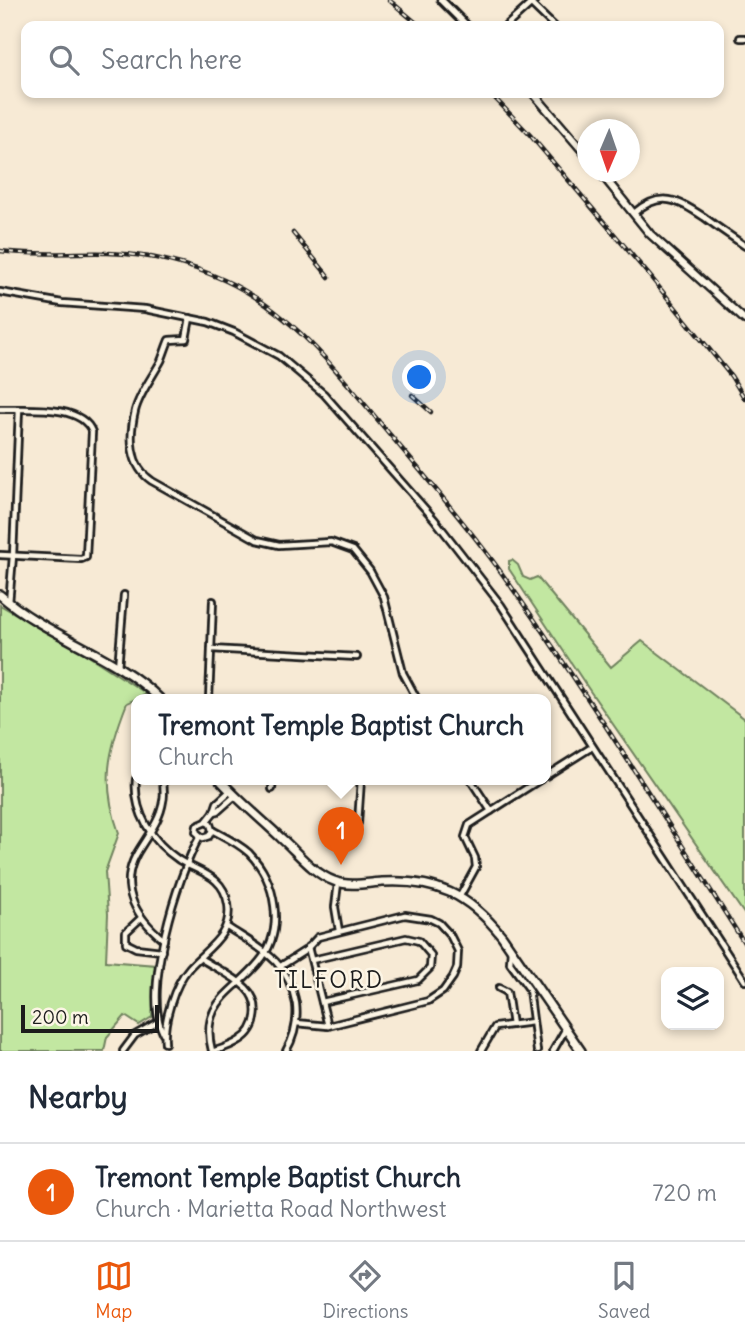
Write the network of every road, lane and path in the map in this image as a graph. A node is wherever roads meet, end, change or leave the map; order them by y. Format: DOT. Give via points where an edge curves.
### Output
graph roads {
  1 [pos="442,0"];
  2 [pos="531,1"];
  3 [pos="462,21"];
  4 [pos="511,21"];
  5 [pos="549,21"];
  6 [pos="537,98"];
  7 [pos="577,145"];
  8 [pos="608,182"];
  9 [pos="634,213"];
  10 [pos="745,246"];
  11 [pos="0,292"];
  12 [pos="190,318"];
  13 [pos="745,320"];
  14 [pos="0,409"];
  15 [pos="19,410"];
  16 [pos="0,555"];
  17 [pos="13,556"];
  18 [pos="0,595"];
  19 [pos="124,595"];
  20 [pos="213,601"];
  21 [pos="9,603"];
  22 [pos="211,649"];
  23 [pos="357,657"];
  24 [pos="118,668"];
  25 [pos="155,694"];
  26 [pos="209,694"];
  27 [pos="415,694"];
  28 [pos="593,747"];
  29 [pos="551,773"];
  30 [pos="136,785"];
  31 [pos="163,785"];
  32 [pos="225,785"];
  33 [pos="272,785"];
  34 [pos="360,785"];
  35 [pos="474,785"];
  36 [pos="532,785"];
  37 [pos="272,789"];
  38 [pos="233,793"];
  39 [pos="491,811"];
  40 [pos="206,822"];
  41 [pos="358,823"];
  42 [pos="212,830"];
  43 [pos="150,833"];
  44 [pos="200,836"];
  45 [pos="187,864"];
  46 [pos="338,883"];
  47 [pos="460,897"];
  48 [pos="141,918"];
  49 [pos="227,927"];
  50 [pos="339,931"];
  51 [pos="164,940"];
  52 [pos="308,947"];
  53 [pos="511,948"];
  54 [pos="162,951"];
  55 [pos="266,952"];
  56 [pos="200,958"];
  57 [pos="312,960"];
  58 [pos="281,966"];
  59 [pos="238,981"];
  60 [pos="745,981"];
  61 [pos="499,988"];
  62 [pos="322,1002"];
  63 [pos="158,1022"];
  64 [pos="533,1022"];
  65 [pos="296,1023"];
  66 [pos="512,1025"];
  67 [pos="328,1026"];
  68 [pos="566,1029"];
  69 [pos="164,1034"];
  70 [pos="165,1043"];
  71 [pos="482,1049"];
  72 [pos="124,1051"];
  73 [pos="213,1051"];
  74 [pos="286,1051"];
  75 [pos="489,1051"];
  76 [pos="537,1051"];
  77 [pos="553,1051"];
  78 [pos="581,1051"];
  1 -- 3 [label="street"];
  2 -- 4 [label="street"];
  2 -- 5 [label="street"];
  6 -- 7 [label="street"];
  8 -- 9 [label="street"];
  9 -- 10 [label="street" via="652,201 678,201"];
  9 -- 13 [label="street" via="658,241"];
  11 -- 12 [label="street"];
  12 -- 27 [label="street" via="186,339 169,340 136,407 136,465 142,475 257,540 279,545 331,542 353,550 384,597 403,673"];
  12 -- 28 [label="street" via="256,342 324,394 435,520 501,604"];
  14 -- 15 [label="street"];
  15 -- 17 [label="street"];
  15 -- 17 [label="street" via="55,410 89,425 87,555 81,559"];
  16 -- 17 [label="street"];
  17 -- 21 [label="street"];
  18 -- 21 [label="main road"];
  19 -- 24 [label="street"];
  20 -- 22 [label="street"];
  21 -- 24 [label="main road"];
  22 -- 23 [label="street"];
  22 -- 26 [label="street"];
  24 -- 25 [label="main road"];
  28 -- 29 [label="street"];
  28 -- 60 [label="street"];
  30 -- 43 [label="street" via="137,803"];
  31 -- 43 [label="street" via="164,800"];
  32 -- 38 [label="main road"];
  33 -- 37 [label="street"];
  34 -- 41 [label="street"];
  35 -- 39 [label="street"];
  36 -- 39 [label="street"];
  38 -- 40 [label="street" via="217,803"];
  38 -- 46 [label="main road" via="312,866"];
  39 -- 47 [label="street" via="466,829 476,867"];
  40 -- 42 [label="street"];
  40 -- 44 [label="street" via="197,825"];
  42 -- 44 [label="street" via="209,836"];
  42 -- 55 [label="street" via="247,852 269,881 274,928"];
  43 -- 45 [label="street"];
  43 -- 48 [label="street" via="136,856 129,883"];
  44 -- 45 [label="street"];
  45 -- 49 [label="street" via="221,885 228,905"];
  45 -- 51 [label="street"];
  46 -- 47 [label="main road" via="415,882"];
  46 -- 50 [label="street"];
  47 -- 53 [label="main road" via="489,920"];
  48 -- 51 [label="street"];
  48 -- 54 [label="street" via="126,932 126,943"];
  49 -- 55 [label="street"];
  49 -- 56 [label="street"];
  50 -- 52 [label="street" via="318,937"];
  50 -- 67 [label="street" via="405,915 431,919 450,935 458,960 449,984 428,1002"];
  51 -- 54 [label="street"];
  52 -- 57 [label="street"];
  52 -- 58 [label="street"];
  53 -- 64 [label="street" via="510,963 529,989"];
  53 -- 68 [label="main road"];
  54 -- 63 [label="street"];
  55 -- 58 [label="street"];
  55 -- 59 [label="street"];
  56 -- 59 [label="street"];
  56 -- 69 [label="street" via="175,992"];
  57 -- 62 [label="street"];
  57 -- 62 [label="street" via="406,938 419,941 431,955 430,968 418,980"];
  58 -- 65 [label="street" via="293,991"];
  59 -- 73 [label="street" via="220,998 210,1019"];
  59 -- 73 [label="street" via="254,998 255,1019 245,1037"];
  61 -- 66 [label="street" via="507,992"];
  62 -- 67 [label="street"];
  63 -- 69 [label="street"];
  63 -- 72 [label="street" via="135,1035"];
  64 -- 66 [label="street"];
  64 -- 76 [label="street"];
  65 -- 67 [label="street"];
  65 -- 74 [label="street"];
  66 -- 71 [label="street" via="495,1027"];
  68 -- 77 [label="street"];
  68 -- 78 [label="main road"];
  69 -- 70 [label="street"];
  71 -- 75 [label="street"];
}
